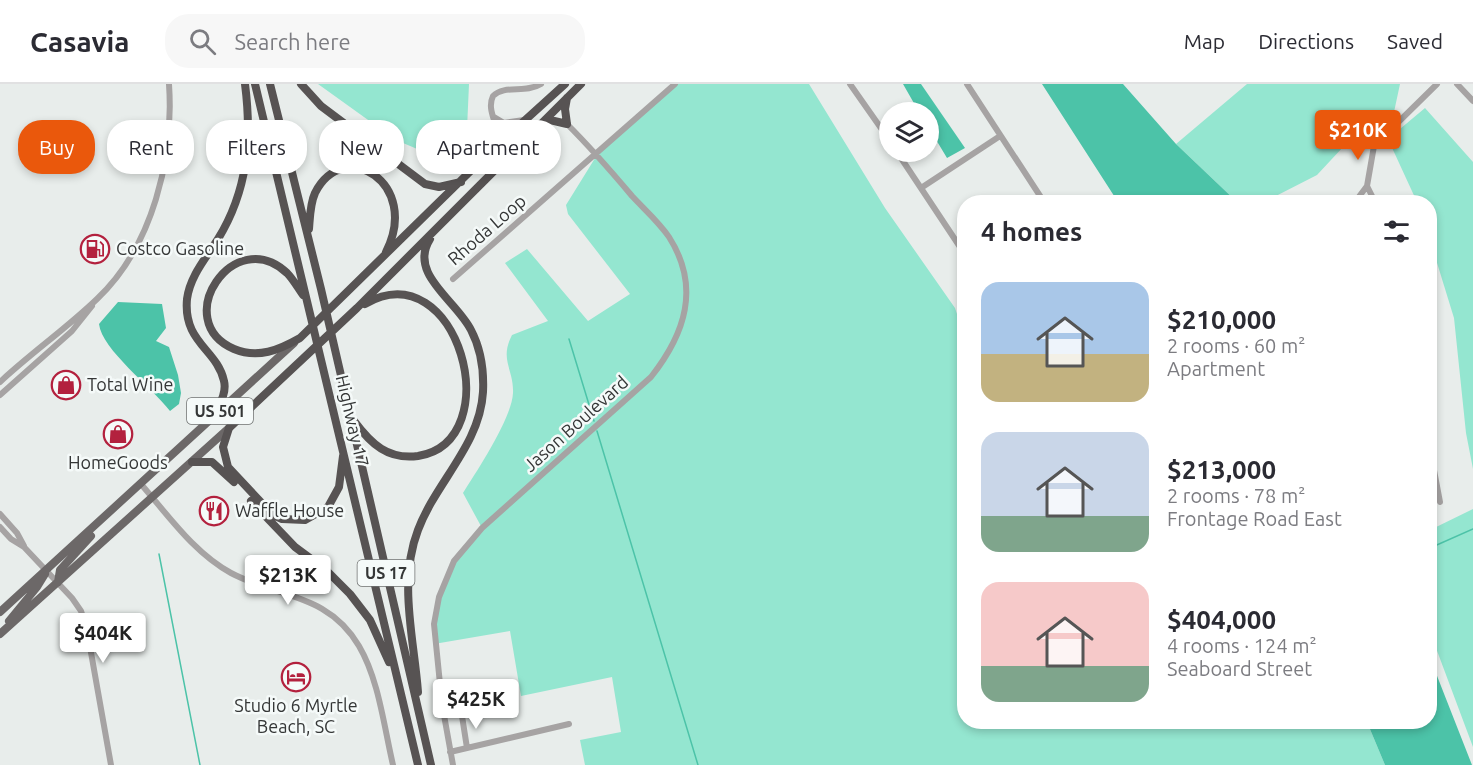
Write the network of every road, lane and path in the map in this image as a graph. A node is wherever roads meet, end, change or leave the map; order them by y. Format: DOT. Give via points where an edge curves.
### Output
graph roads {
  1 [pos="170,84"];
  2 [pos="245,84"];
  3 [pos="255,84"];
  4 [pos="270,84"];
  5 [pos="301,84"];
  6 [pos="541,84"];
  7 [pos="566,84"];
  8 [pos="581,84"];
  9 [pos="675,84"];
  10 [pos="850,84"];
  11 [pos="967,84"];
  12 [pos="1437,84"];
  13 [pos="1457,84"];
  14 [pos="568,96"];
  15 [pos="1473,101"];
  16 [pos="492,115"];
  17 [pos="527,119"];
  18 [pos="494,120"];
  19 [pos="543,120"];
  20 [pos="561,123"];
  21 [pos="567,124"];
  22 [pos="879,125"];
  23 [pos="1000,136"];
  24 [pos="597,155"];
  25 [pos="904,162"];
  26 [pos="469,174"];
  27 [pos="489,174"];
  28 [pos="461,182"];
  29 [pos="1367,186"];
  30 [pos="921,188"];
  31 [pos="1039,195"];
  32 [pos="1360,195"];
  33 [pos="1372,195"];
  34 [pos="438,226"];
  35 [pos="308,235"];
  36 [pos="957,242"];
  37 [pos="382,259"];
  38 [pos="453,279"];
  39 [pos="97,300"];
  40 [pos="306,300"];
  41 [pos="357,309"];
  42 [pos="300,338"];
  43 [pos="0,382"];
  44 [pos="0,395"];
  45 [pos="214,416"];
  46 [pos="351,418"];
  47 [pos="229,428"];
  48 [pos="343,456"];
  49 [pos="192,462"];
  50 [pos="140,483"];
  51 [pos="1437,486"];
  52 [pos="153,497"];
  53 [pos="1440,502"];
  54 [pos="0,514"];
  55 [pos="108,514"];
  56 [pos="0,527"];
  57 [pos="24,547"];
  58 [pos="46,569"];
  59 [pos="58,582"];
  60 [pos="0,612"];
  61 [pos="0,633"];
  62 [pos="398,681"];
  63 [pos="419,716"];
  64 [pos="462,716"];
  65 [pos="569,724"];
  66 [pos="467,748"];
  67 [pos="450,752"];
  68 [pos="111,765"];
  69 [pos="393,765"];
  70 [pos="418,765"];
  71 [pos="431,765"];
  72 [pos="453,765"];
  1 -- 39 [label="street" via="169,139 159,189 126,263"];
  2 -- 45 [label="highway" via="250,134 245,174 235,207 193,277 187,300 189,326 224,380 222,399"];
  3 -- 40 [label="highway, Highway 17 / US 17"];
  4 -- 35 [label="highway, Highway 17 / US 17"];
  5 -- 28 [label="highway" via="321,106 425,184 440,187"];
  6 -- 16 [label="street" via="529,89 498,90 490,102"];
  7 -- 17 [label="highway, US 501"];
  8 -- 14 [label="highway, US 501"];
  9 -- 24 [label="street, Rhoda Loop"];
  10 -- 22 [label="street"];
  11 -- 23 [label="street"];
  12 -- 29 [label="street" via="1374,146"];
  13 -- 15 [label="street"];
  14 -- 19 [label="highway, US 501"];
  14 -- 21 [label="highway"];
  16 -- 17 [label="street" via="504,123"];
  16 -- 18 [label="street"];
  20 -- 21 [label="highway"];
  21 -- 24 [label="street, Jason Boulevard"];
  23 -- 30 [label="street"];
  23 -- 31 [label="street"];
  24 -- 38 [label="street, Rhoda Loop"];
  24 -- 67 [label="street, Jason Boulevard" via="669,237 684,268 683,322 670,353 651,376 482,528 454,561 439,597 434,624"];
  25 -- 30 [label="street"];
  26 -- 28 [label="highway, US 501"];
  27 -- 34 [label="highway, US 501"];
  28 -- 37 [label="highway, US 501"];
  29 -- 32 [label="street"];
  29 -- 33 [label="street"];
  30 -- 36 [label="street"];
  34 -- 41 [label="highway, US 501"];
  34 -- 63 [label="highway" via="423,260 427,274 472,331 481,356 483,388 477,423 432,499 410,557 408,605"];
  35 -- 37 [label="highway" via="312,204 322,183 339,171 366,170 386,184 396,207 394,232"];
  35 -- 46 [label="highway, Highway 17 / US 17"];
  37 -- 42 [label="highway, US 501"];
  39 -- 43 [label="street"];
  39 -- 44 [label="street" via="72,331"];
  40 -- 42 [label="highway" via="286,272 268,262 249,260 232,265 218,277 207,306 212,329 226,345 238,351 277,351"];
  40 -- 48 [label="highway, Highway 17 / US 17"];
  41 -- 46 [label="highway" via="387,295 405,295 429,306 446,322 458,344 466,387 459,424 446,443 427,454 397,456 382,451"];
  41 -- 47 [label="highway, US 501"];
  42 -- 45 [label="main road, US 501"];
  45 -- 50 [label="main road, US 501"];
  46 -- 63 [label="highway, Highway 17 / US 17"];
  47 -- 48 [label="highway" via="223,452 228,467 273,515 282,519 304,520 328,507 339,487"];
  47 -- 49 [label="main road, US 501"];
  48 -- 62 [label="highway, Highway 17 / US 17"];
  49 -- 52 [label="main road, US 501"];
  49 -- 62 [label="highway" via="204,460 220,466 295,546 350,594 370,620"];
  50 -- 52 [label="street"];
  50 -- 55 [label="main road, US 501"];
  51 -- 53 [label="street"];
  52 -- 59 [label="main road, US 501"];
  52 -- 69 [label="street" via="213,561 247,580 310,600 341,623 359,645 370,668"];
  54 -- 57 [label="street"];
  55 -- 58 [label="main road, US 501"];
  55 -- 59 [label="main road" via="60,570"];
  56 -- 57 [label="street"];
  57 -- 58 [label="street"];
  58 -- 59 [label="street"];
  58 -- 60 [label="main road, US 501"];
  58 -- 61 [label="main road" via="37,588"];
  59 -- 61 [label="main road, US 501"];
  59 -- 68 [label="street" via="84,619"];
  62 -- 70 [label="highway, Highway 17 / US 17"];
  63 -- 71 [label="highway, Highway 17 / US 17"];
  64 -- 66 [label="street"];
  65 -- 66 [label="street"];
  66 -- 67 [label="street"];
  67 -- 72 [label="street, Jason Boulevard"];
}
